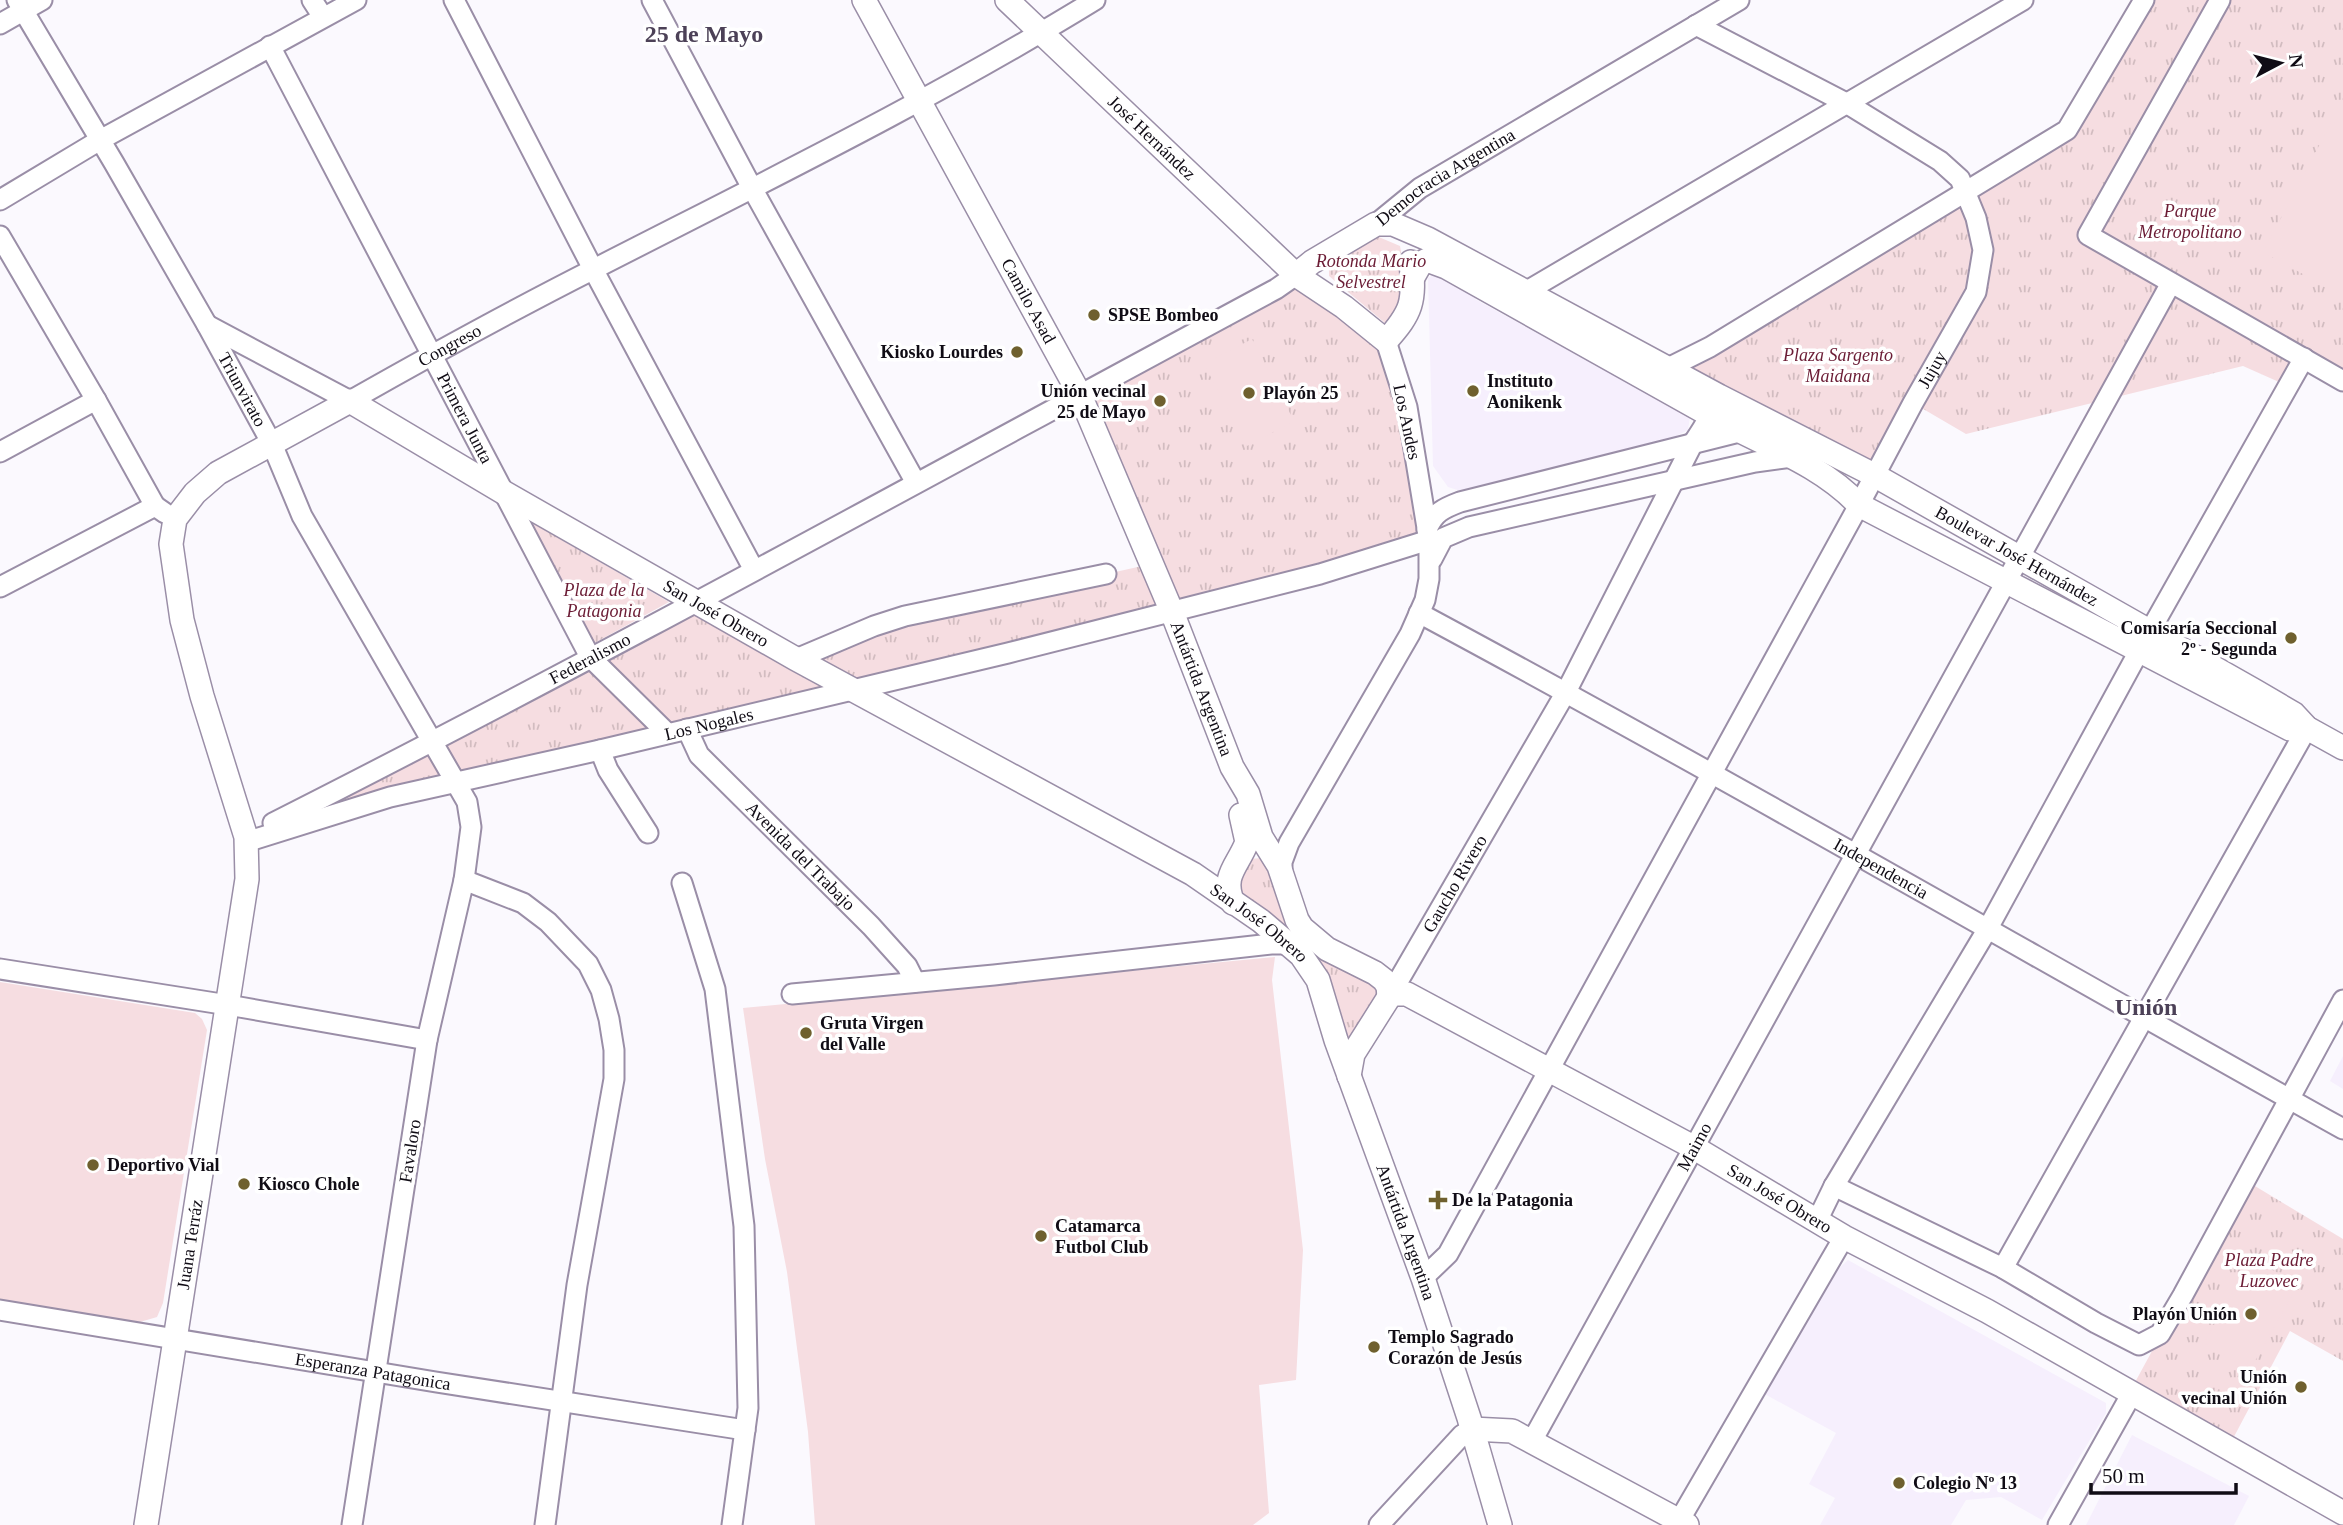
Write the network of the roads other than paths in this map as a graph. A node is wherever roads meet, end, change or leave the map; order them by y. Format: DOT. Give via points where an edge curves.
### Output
graph roads {
  1 [pos="41,0"];
  2 [pos="312,0"];
  3 [pos="356,0"];
  4 [pos="454,0"];
  5 [pos="652,0"];
  6 [pos="864,0"];
  7 [pos="1007,0"];
  8 [pos="1095,0"];
  9 [pos="1739,0"];
  10 [pos="2023,0"];
  11 [pos="2144,0"];
  12 [pos="2220,0"];
  13 [pos="20,5"];
  14 [pos="323,17"];
  15 [pos="0,24"];
  16 [pos="1696,25"];
  17 [pos="1041,33"];
  18 [pos="270,46"];
  19 [pos="919,102"];
  20 [pos="1846,103"];
  21 [pos="100,140"];
  22 [pos="752,188"];
  23 [pos="1420,188"];
  24 [pos="1966,190"];
  25 [pos="0,200"];
  26 [pos="1377,224"];
  27 [pos="1407,231"];
  28 [pos="0,236"];
  29 [pos="593,269"];
  30 [pos="1296,275"];
  31 [pos="1413,277"];
  32 [pos="2171,283"];
  33 [pos="1518,296"];
  34 [pos="207,325"];
  35 [pos="1386,341"];
  36 [pos="432,355"];
  37 [pos="2304,358"];
  38 [pos="1668,367"];
  39 [pos="1648,379"];
  40 [pos="2343,381"];
  41 [pos="1698,383"];
  42 [pos="1080,395"];
  43 [pos="96,400"];
  44 [pos="350,401"];
  45 [pos="1709,415"];
  46 [pos="1784,430"];
  47 [pos="1740,431"];
  48 [pos="1693,443"];
  49 [pos="272,444"];
  50 [pos="0,452"];
  51 [pos="1792,457"];
  52 [pos="1874,475"];
  53 [pos="1675,481"];
  54 [pos="916,483"];
  55 [pos="1420,486"];
  56 [pos="503,492"];
  57 [pos="1460,502"];
  58 [pos="1859,505"];
  59 [pos="155,506"];
  60 [pos="175,519"];
  61 [pos="1428,524"];
  62 [pos="1469,527"];
  63 [pos="2018,558"];
  64 [pos="754,570"];
  65 [pos="1429,570"];
  66 [pos="1106,574"];
  67 [pos="2005,581"];
  68 [pos="0,587"];
  69 [pos="695,603"];
  70 [pos="1172,612"];
  71 [pos="1419,613"];
  72 [pos="2145,641"];
  73 [pos="590,657"];
  74 [pos="796,659"];
  75 [pos="855,690"];
  76 [pos="1566,692"];
  77 [pos="2307,728"];
  78 [pos="687,729"];
  79 [pos="667,733"];
  80 [pos="433,742"];
  81 [pos="2343,748"];
  82 [pos="600,750"];
  83 [pos="1232,767"];
  84 [pos="1709,774"];
  85 [pos="455,783"];
  86 [pos="648,833"];
  87 [pos="246,839"];
  88 [pos="1279,847"];
  89 [pos="1856,854"];
  90 [pos="1238,860"];
  91 [pos="1193,874"];
  92 [pos="464,880"];
  93 [pos="682,883"];
  94 [pos="1240,908"];
  95 [pos="1987,930"];
  96 [pos="1289,944"];
  97 [pos="1237,949"];
  98 [pos="0,969"];
  99 [pos="1318,980"];
  100 [pos="915,982"];
  101 [pos="792,994"];
  102 [pos="1389,998"];
  103 [pos="2343,1000"];
  104 [pos="228,1004"];
  105 [pos="2143,1017"];
  106 [pos="428,1040"];
  107 [pos="1336,1040"];
  108 [pos="1359,1045"];
  109 [pos="1548,1070"];
  110 [pos="1349,1076"];
  111 [pos="2288,1098"];
  112 [pos="2343,1129"];
  113 [pos="1693,1147"];
  114 [pos="1834,1186"];
  115 [pos="1816,1221"];
  116 [pos="1844,1237"];
  117 [pos="2003,1268"];
  118 [pos="1423,1278"];
  119 [pos="0,1310"];
  120 [pos="175,1338"];
  121 [pos="375,1372"];
  122 [pos="2131,1395"];
  123 [pos="563,1402"];
  124 [pos="1472,1429"];
  125 [pos="745,1430"];
  126 [pos="1522,1436"];
  127 [pos="2343,1513"];
  128 [pos="1683,1523"];
  129 [pos="146,1525"];
  130 [pos="352,1525"];
  131 [pos="545,1525"];
  132 [pos="732,1525"];
  133 [pos="1379,1525"];
  134 [pos="1500,1525"];
  135 [pos="2058,1525"];
  1 -- 13 [label="street"];
  2 -- 14 [label="street"];
  3 -- 14 [label="street"];
  4 -- 29 [label="street"];
  5 -- 22 [label="street"];
  6 -- 19 [label="street, Camilo Asad"];
  7 -- 17 [label="street, José Hernández"];
  8 -- 17 [label="street, Congreso"];
  9 -- 16 [label="street, Democracia Argentina"];
  10 -- 20 [label="street"];
  11 -- 24 [label="street" via="2067,130"];
  12 -- 32 [label="street" via="2088,235"];
  13 -- 15 [label="street"];
  13 -- 21 [label="street, Triunvirato"];
  14 -- 18 [label="street"];
  16 -- 20 [label="street"];
  16 -- 23 [label="street, Democracia Argentina"];
  17 -- 19 [label="street, Congreso"];
  17 -- 30 [label="street, José Hernández"];
  18 -- 21 [label="street"];
  18 -- 36 [label="street, Primera Junta"];
  19 -- 22 [label="street, Congreso"];
  19 -- 42 [label="street, Camilo Asad"];
  20 -- 24 [label="street" via="1952,169"];
  20 -- 33 [label="street"];
  21 -- 25 [label="street"];
  21 -- 34 [label="street, Triunvirato"];
  22 -- 29 [label="street, Congreso"];
  22 -- 54 [label="street"];
  23 -- 26 [label="street, Democracia Argentina"];
  23 -- 27 [label="street" via="1411,201"];
  24 -- 38 [label="street" via="1710,347"];
  24 -- 52 [label="street, Jujuy" via="1983,250 1976,292"];
  26 -- 27 [label="street, Boulevar José Hernández" via="1393,224"];
  26 -- 30 [label="street, Democracia Argentina"];
  27 -- 31 [label="street"];
  27 -- 33 [label="street, Boulevar José Hernández" via="1428,239"];
  28 -- 43 [label="street"];
  29 -- 36 [label="street, Congreso"];
  29 -- 64 [label="street"];
  30 -- 35 [label="street"];
  30 -- 42 [label="street, Democracia Argentina"];
  31 -- 33 [label="street, Boulevar José Hernández" via="1420,262 1427,260"];
  31 -- 35 [label="street" via="1406,318"];
  32 -- 37 [label="street"];
  32 -- 63 [label="street, Maimo"];
  33 -- 38 [label="street, Boulevar José Hernández"];
  33 -- 39 [label="street, Boulevar José Hernández"];
  34 -- 44 [label="street, San José Obrero"];
  34 -- 49 [label="street, Triunvirato"];
  35 -- 55 [label="street, Los Andes" via="1407,407"];
  36 -- 44 [label="street, Congreso"];
  36 -- 56 [label="street, Primera Junta"];
  37 -- 40 [label="street"];
  37 -- 72 [label="street"];
  38 -- 39 [label="street"];
  38 -- 41 [label="street, Boulevar José Hernández"];
  39 -- 45 [label="street, Boulevar José Hernández"];
  41 -- 45 [label="street" via="1712,400"];
  41 -- 46 [label="street, Boulevar José Hernández"];
  42 -- 54 [label="street, Federalismo"];
  42 -- 70 [label="street, Camilo Asad"];
  43 -- 50 [label="street"];
  43 -- 59 [label="street"];
  44 -- 49 [label="street, Congreso"];
  44 -- 56 [label="street, San José Obrero"];
  45 -- 47 [label="street, Boulevar José Hernández"];
  45 -- 48 [label="street, Gaucho Rivero"];
  46 -- 47 [label="street"];
  46 -- 52 [label="street, Boulevar José Hernández"];
  47 -- 48 [label="street"];
  47 -- 51 [label="street, Boulevar José Hernández"];
  48 -- 53 [label="street, Gaucho Rivero"];
  48 -- 57 [label="street"];
  49 -- 60 [label="street, Congreso" via="206,481"];
  49 -- 80 [label="street, Triunvirato" via="302,516"];
  51 -- 53 [label="street"];
  51 -- 58 [label="street, Boulevar José Hernández" via="1843,488"];
  52 -- 58 [label="street, Jujuy"];
  52 -- 63 [label="street, Boulevar José Hernández"];
  53 -- 62 [label="street"];
  53 -- 76 [label="street, Gaucho Rivero"];
  54 -- 64 [label="street, Federalismo"];
  55 -- 57 [label="street" via="1434,498"];
  55 -- 61 [label="street, Los Andes"];
  56 -- 69 [label="street, San José Obrero"];
  56 -- 73 [label="street, Primera Junta"];
  57 -- 61 [label="street, Los Nogales" via="1443,509"];
  58 -- 67 [label="street, Boulevar José Hernández"];
  58 -- 84 [label="street, Jujuy"];
  59 -- 60 [label="street"];
  59 -- 68 [label="street"];
  60 -- 87 [label="street, Juana Terráz" via="171,544 182,620"];
  61 -- 62 [label="street"];
  61 -- 65 [label="street, Los Andes"];
  61 -- 70 [label="street, Los Nogales" via="1320,574"];
  62 -- 65 [label="street" via="1443,538"];
  63 -- 67 [label="street, Maimo"];
  63 -- 72 [label="street, Boulevar José Hernández"];
  64 -- 69 [label="street, Federalismo"];
  65 -- 71 [label="street, Los Andes"];
  66 -- 74 [label="street" via="905,616"];
  67 -- 72 [label="street, Boulevar José Hernández"];
  67 -- 89 [label="street, Maimo"];
  69 -- 73 [label="street, Federalismo"];
  69 -- 74 [label="street, San José Obrero"];
  70 -- 75 [label="street, Los Nogales"];
  70 -- 83 [label="street, Antártida Argentina"];
  71 -- 76 [label="street, Independencia"];
  71 -- 88 [label="street, Los Andes" via="1410,635"];
  72 -- 77 [label="street, Boulevar José Hernández" via="2290,729"];
  72 -- 95 [label="street"];
  73 -- 79 [label="street, Primera Junta"];
  73 -- 80 [label="street, Federalismo"];
  74 -- 75 [label="street, San José Obrero"];
  75 -- 78 [label="street, Los Nogales"];
  75 -- 91 [label="street, San José Obrero"];
  76 -- 84 [label="street, Independencia"];
  76 -- 102 [label="street, Gaucho Rivero"];
  77 -- 81 [label="street"];
  77 -- 105 [label="street"];
  78 -- 79 [label="street, Los Nogales"];
  78 -- 100 [label="street, Avenida del Trabajo" via="699,755 871,926 907,966"];
  79 -- 82 [label="street, Los Nogales"];
  80 -- 85 [label="street, Triunvirato"];
  80 -- 87 [label="street, Federalismo"];
  82 -- 85 [label="street, Los Nogales"];
  82 -- 86 [label="street"];
  83 -- 88 [label="street, Antártida Argentina"];
  83 -- 90 [label="street, Antártida Argentina" via="1247,842"];
  84 -- 89 [label="street, Independencia"];
  84 -- 109 [label="street, Jujuy"];
  85 -- 87 [label="street, Los Nogales"];
  85 -- 92 [label="street, Favaloro" via="470,813"];
  87 -- 104 [label="street, Juana Terráz" via="245,905"];
  88 -- 90 [label="street"];
  88 -- 102 [label="street, San José Obrero" via="1282,877 1302,928 1327,949 1384,980"];
  89 -- 95 [label="street, Independencia"];
  89 -- 113 [label="street, Maimo"];
  90 -- 91 [label="street, San José Obrero" via="1219,880"];
  90 -- 94 [label="street, Antártida Argentina" via="1228,885"];
  91 -- 94 [label="street, San José Obrero"];
  92 -- 106 [label="street, Favaloro"];
  92 -- 123 [label="street" via="523,903 588,964 601,990 614,1050 614,1079"];
  93 -- 125 [label="street" via="715,989 744,1226"];
  94 -- 96 [label="street, San José Obrero"];
  94 -- 97 [label="street" via="1248,930"];
  95 -- 105 [label="street, Independencia"];
  95 -- 114 [label="street"];
  96 -- 97 [label="street"];
  96 -- 99 [label="street, San José Obrero"];
  97 -- 100 [label="street"];
  98 -- 104 [label="street"];
  99 -- 107 [label="street, Antártida Argentina"];
  100 -- 101 [label="street"];
  102 -- 108 [label="street, Gaucho Rivero"];
  102 -- 109 [label="street, San José Obrero" via="1407,994"];
  103 -- 111 [label="street"];
  104 -- 106 [label="street"];
  104 -- 120 [label="street, Juana Terráz"];
  105 -- 111 [label="street, Independencia"];
  105 -- 117 [label="street"];
  106 -- 121 [label="street, Favaloro"];
  107 -- 108 [label="street" via="1346,1048"];
  107 -- 110 [label="street, Antártida Argentina"];
  108 -- 110 [label="street, Gaucho Rivero"];
  109 -- 113 [label="street, San José Obrero"];
  109 -- 118 [label="street, Jujuy" via="1448,1254"];
  110 -- 118 [label="street, Antártida Argentina"];
  111 -- 112 [label="street, Independencia"];
  111 -- 117 [label="street" via="2160,1334 2138,1345"];
  113 -- 115 [label="street, San José Obrero"];
  113 -- 126 [label="street, Maimo"];
  114 -- 115 [label="street"];
  114 -- 117 [label="street"];
  115 -- 116 [label="street, San José Obrero"];
  116 -- 122 [label="street, San José Obrero" via="1987,1311"];
  116 -- 128 [label="street"];
  118 -- 124 [label="street, Antártida Argentina"];
  119 -- 120 [label="street, Esperanza Patagonica"];
  120 -- 121 [label="street, Esperanza Patagonica"];
  120 -- 129 [label="street, Juana Terráz"];
  121 -- 123 [label="street, Esperanza Patagonica"];
  121 -- 130 [label="street, Favaloro"];
  122 -- 127 [label="street, San José Obrero"];
  122 -- 135 [label="street"];
  123 -- 125 [label="street, Esperanza Patagonica"];
  123 -- 131 [label="street"];
  124 -- 126 [label="street"];
  124 -- 133 [label="street"];
  124 -- 134 [label="street, Antártida Argentina"];
  125 -- 132 [label="street"];
  126 -- 128 [label="street"];
}
